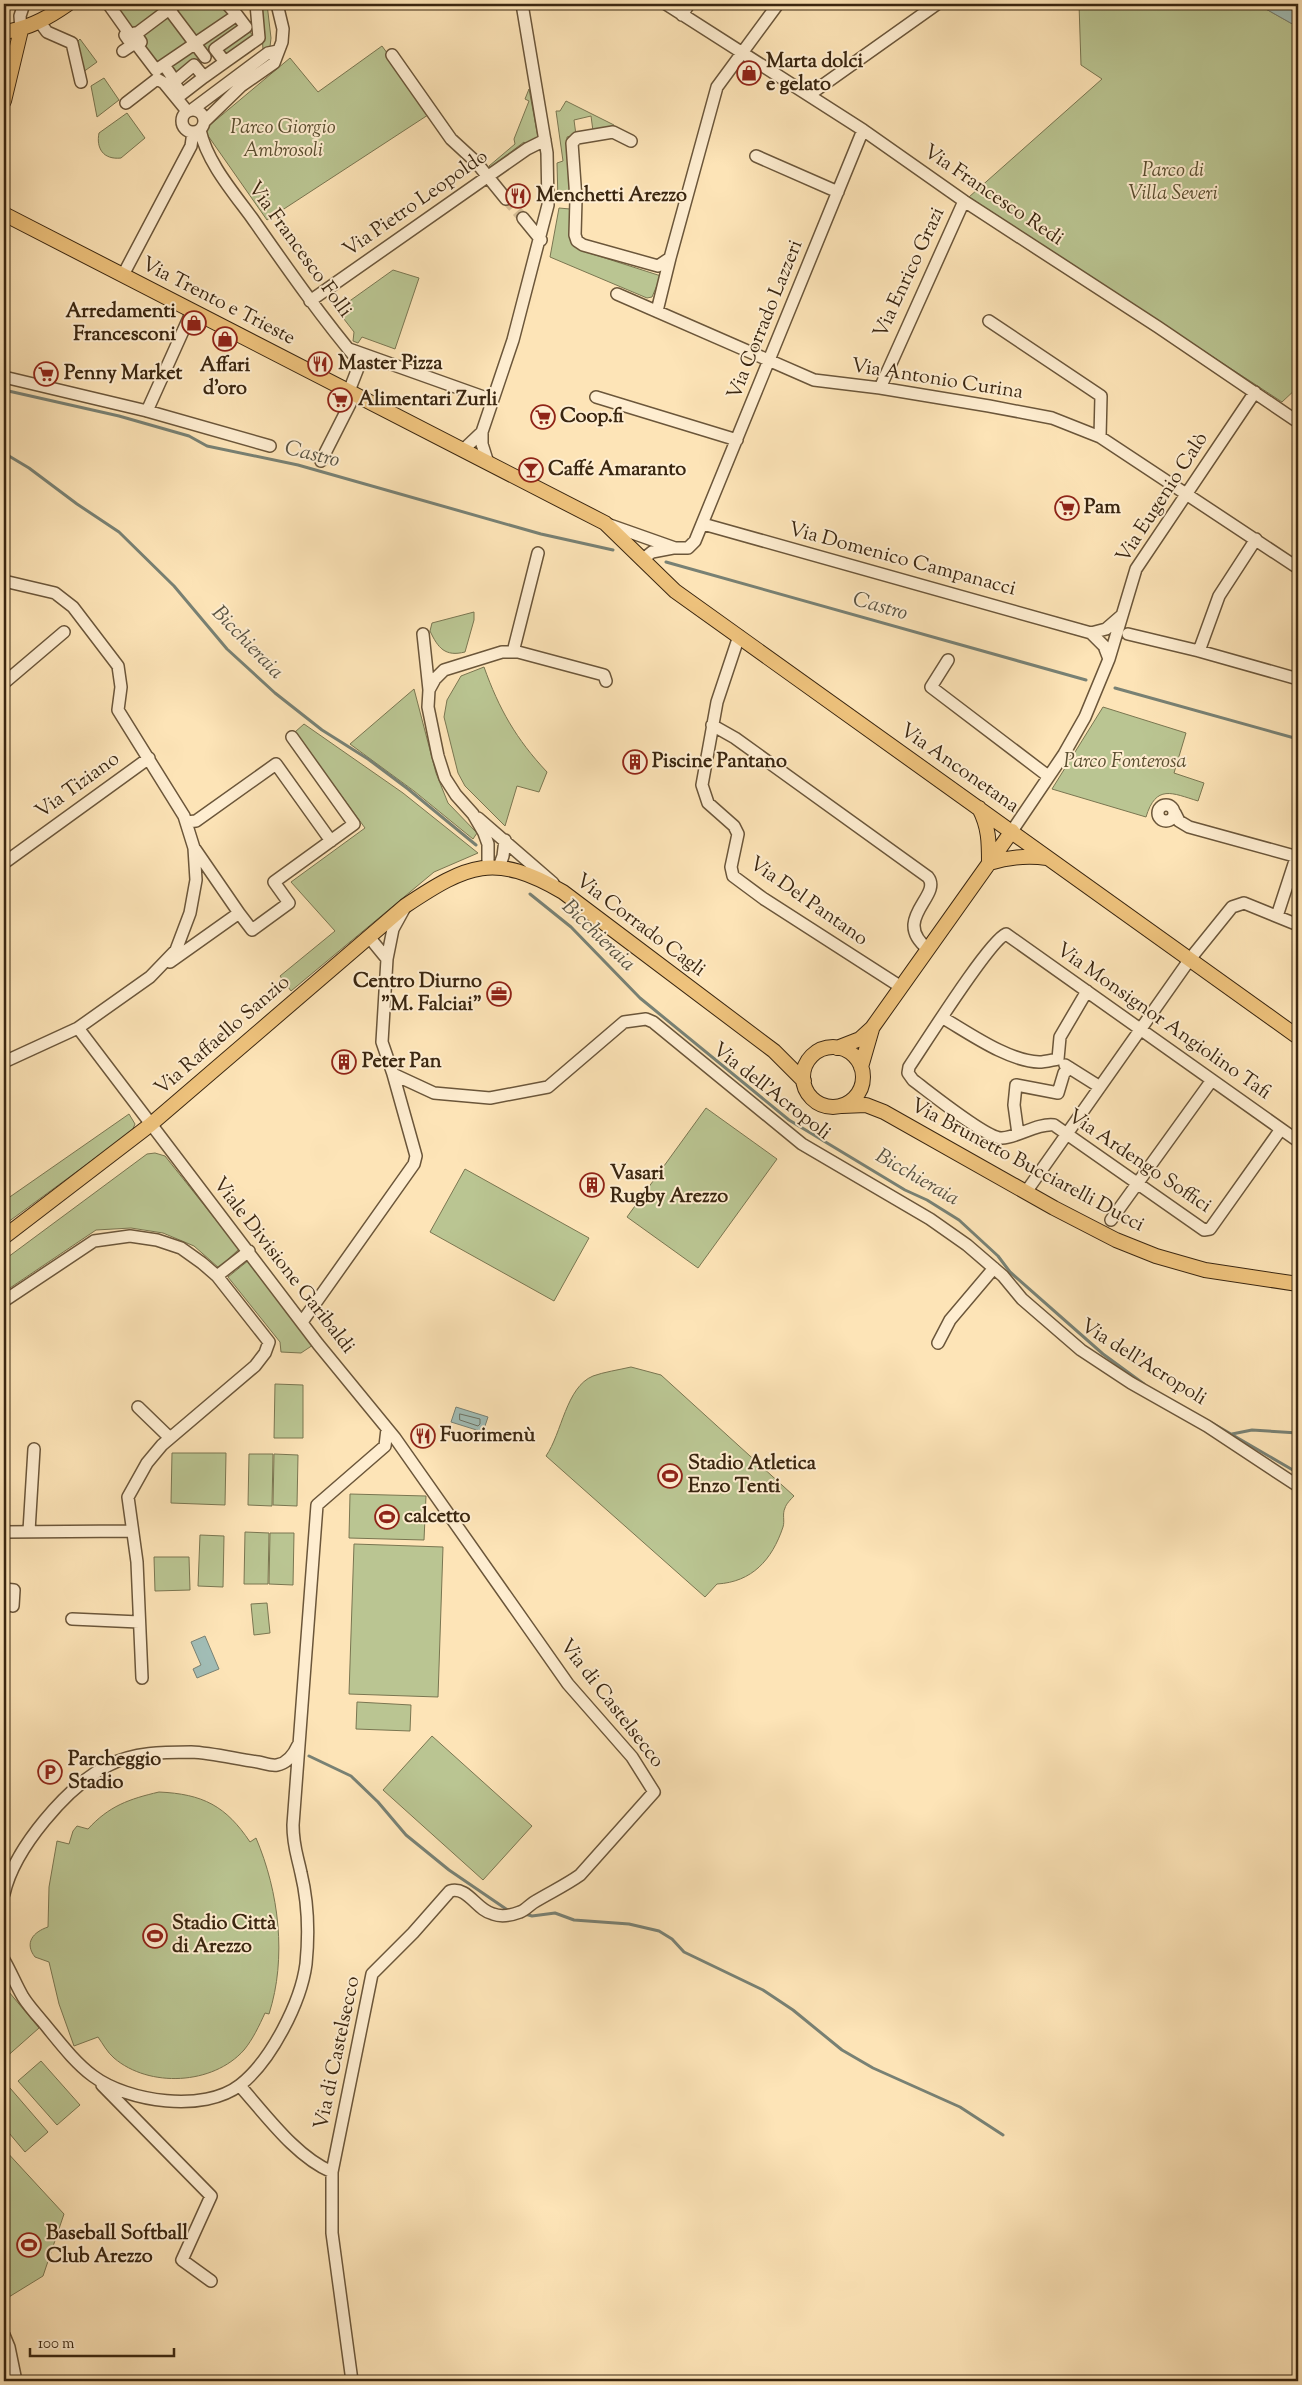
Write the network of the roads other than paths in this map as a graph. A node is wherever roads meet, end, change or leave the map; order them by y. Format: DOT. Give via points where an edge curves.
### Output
graph roads {
  1 [pos="24,4"];
  2 [pos="68,4"];
  3 [pos="227,4"];
  4 [pos="256,4"];
  5 [pos="276,4"];
  6 [pos="522,4"];
  7 [pos="666,4"];
  8 [pos="689,4"];
  9 [pos="778,4"];
  10 [pos="936,4"];
  11 [pos="170,5"];
  12 [pos="107,6"];
  13 [pos="237,15"];
  14 [pos="682,15"];
  15 [pos="39,22"];
  16 [pos="21,30"];
  17 [pos="4,32"];
  18 [pos="130,43"];
  19 [pos="195,44"];
  20 [pos="278,50"];
  21 [pos="742,52"];
  22 [pos="392,55"];
  23 [pos="205,57"];
  24 [pos="221,58"];
  25 [pos="164,65"];
  26 [pos="195,66"];
  27 [pos="204,77"];
  28 [pos="157,79"];
  29 [pos="81,82"];
  30 [pos="809,95"];
  31 [pos="4,101"];
  32 [pos="126,103"];
  33 [pos="190,110"];
  34 [pos="199,128"];
  35 [pos="862,130"];
  36 [pos="545,140"];
  37 [pos="630,141"];
  38 [pos="756,156"];
  39 [pos="487,176"];
  40 [pos="838,192"];
  41 [pos="506,199"];
  42 [pos="964,201"];
  43 [pos="4,214"];
  44 [pos="523,218"];
  45 [pos="541,240"];
  46 [pos="670,258"];
  47 [pos="123,275"];
  48 [pos="617,294"];
  49 [pos="310,302"];
  50 [pos="192,311"];
  51 [pos="657,311"];
  52 [pos="989,321"];
  53 [pos="347,348"];
  54 [pos="769,360"];
  55 [pos="4,377"];
  56 [pos="880,388"];
  57 [pos="1254,392"];
  58 [pos="352,393"];
  59 [pos="596,397"];
  60 [pos="492,400"];
  61 [pos="147,411"];
  62 [pos="1298,422"];
  63 [pos="482,432"];
  64 [pos="1100,437"];
  65 [pos="737,440"];
  66 [pos="270,446"];
  67 [pos="463,450"];
  68 [pos="321,461"];
  69 [pos="488,463"];
  70 [pos="1186,493"];
  71 [pos="605,523"];
  72 [pos="704,524"];
  73 [pos="1256,539"];
  74 [pos="675,548"];
  75 [pos="538,553"];
  76 [pos="642,560"];
  77 [pos="1298,568"];
  78 [pos="4,581"];
  79 [pos="1121,616"];
  80 [pos="64,632"];
  81 [pos="1091,633"];
  82 [pos="1122,633"];
  83 [pos="423,634"];
  84 [pos="739,636"];
  85 [pos="1199,650"];
  86 [pos="513,652"];
  87 [pos="1109,659"];
  88 [pos="948,660"];
  89 [pos="1298,679"];
  90 [pos="606,681"];
  91 [pos="4,683"];
  92 [pos="429,690"];
  93 [pos="712,725"];
  94 [pos="292,737"];
  95 [pos="150,758"];
  96 [pos="1048,776"];
  97 [pos="979,808"];
  98 [pos="473,814"];
  99 [pos="1171,817"];
  100 [pos="186,822"];
  101 [pos="1012,831"];
  102 [pos="505,840"];
  103 [pos="331,841"];
  104 [pos="194,848"];
  105 [pos="1298,857"];
  106 [pos="1050,858"];
  107 [pos="989,862"];
  108 [pos="4,863"];
  109 [pos="493,867"];
  110 [pos="469,870"];
  111 [pos="563,892"];
  112 [pos="405,906"];
  113 [pos="239,913"];
  114 [pos="1277,916"];
  115 [pos="1298,925"];
  116 [pos="1006,934"];
  117 [pos="369,937"];
  118 [pos="928,949"];
  119 [pos="387,959"];
  120 [pos="1190,960"];
  121 [pos="150,977"];
  122 [pos="900,988"];
  123 [pos="1087,991"];
  124 [pos="943,1018"];
  125 [pos="78,1028"];
  126 [pos="872,1028"];
  127 [pos="1141,1029"];
  128 [pos="1298,1037"];
  129 [pos="837,1048"];
  130 [pos="774,1051"];
  131 [pos="1058,1059"];
  132 [pos="809,1060"];
  133 [pos="4,1062"];
  134 [pos="1070,1068"];
  135 [pos="862,1071"];
  136 [pos="393,1074"];
  137 [pos="1212,1080"];
  138 [pos="804,1081"];
  139 [pos="1100,1087"];
  140 [pos="842,1106"];
  141 [pos="884,1112"];
  142 [pos="150,1125"];
  143 [pos="1282,1129"];
  144 [pos="1068,1133"];
  145 [pos="1018,1134"];
  146 [pos="1298,1141"];
  147 [pos="1137,1183"];
  148 [pos="1026,1192"];
  149 [pos="1110,1220"];
  150 [pos="4,1237"];
  151 [pos="249,1251"];
  152 [pos="994,1268"];
  153 [pos="217,1276"];
  154 [pos="1298,1284"];
  155 [pos="4,1301"];
  156 [pos="302,1322"];
  157 [pos="938,1343"];
  158 [pos="138,1407"];
  159 [pos="391,1433"];
  160 [pos="170,1438"];
  161 [pos="385,1446"];
  162 [pos="34,1449"];
  163 [pos="405,1452"];
  164 [pos="1298,1486"];
  165 [pos="29,1531"];
  166 [pos="132,1531"];
  167 [pos="4,1532"];
  168 [pos="4,1589"];
  169 [pos="13,1606"];
  170 [pos="72,1620"];
  171 [pos="139,1622"];
  172 [pos="142,1678"];
  173 [pos="301,1736"];
  174 [pos="4,1894"];
  175 [pos="4,1960"];
  176 [pos="94,2077"];
  177 [pos="240,2086"];
  178 [pos="332,2172"];
  179 [pos="211,2281"];
  180 [pos="4,2335"];
  181 [pos="16,2381"];
  182 [pos="352,2381"];
  1 -- 16 [label="street" via="20,16"];
  2 -- 15 [label="main road"];
  3 -- 13 [label="street"];
  4 -- 24 [label="street" via="258,38"];
  5 -- 20 [label="street" via="283,29"];
  6 -- 36 [label="street"];
  7 -- 14 [label="street, Via Francesco Redi"];
  8 -- 14 [label="street"];
  9 -- 21 [label="street"];
  10 -- 30 [label="street"];
  11 -- 18 [label="street"];
  11 -- 19 [label="street"];
  12 -- 18 [label="street" via="131,36 135,33"];
  13 -- 19 [label="street"];
  13 -- 24 [label="street" via="246,27 215,49"];
  14 -- 21 [label="street, Via Francesco Redi"];
  15 -- 16 [label="main road"];
  15 -- 29 [label="street" via="48,32 72,43"];
  16 -- 17 [label="main road"];
  16 -- 31 [label="main road"];
  18 -- 25 [label="street" via="141,42 137,45 156,70"];
  18 -- 28 [label="street"];
  19 -- 23 [label="street"];
  19 -- 25 [label="street"];
  20 -- 33 [label="street" via="268,53"];
  20 -- 34 [label="street" via="274,63 242,86"];
  21 -- 30 [label="street, Via Francesco Redi"];
  21 -- 46 [label="street" via="717,87 711,103"];
  22 -- 39 [label="street" via="451,139"];
  24 -- 27 [label="street"];
  25 -- 26 [label="street" via="175,81"];
  26 -- 27 [label="street"];
  26 -- 27 [label="street" via="174,83 182,94"];
  28 -- 32 [label="street"];
  28 -- 33 [label="street"];
  30 -- 35 [label="street, Via Francesco Redi"];
  33 -- 34 [label="street" via="203,114"];
  33 -- 34 [label="street" via="182,122 186,129"];
  34 -- 47 [label="street"];
  34 -- 49 [label="street, Via Francesco Folli" via="203,142 223,177"];
  35 -- 40 [label="street, Via Corrado Lazzeri"];
  35 -- 42 [label="street, Via Francesco Redi"];
  36 -- 39 [label="street, Via Pietro Leopoldo"];
  36 -- 45 [label="street" via="549,165 548,205"];
  37 -- 46 [label="street" via="613,132 578,138 572,143 577,241 583,246 658,266"];
  38 -- 40 [label="street"];
  39 -- 41 [label="street"];
  39 -- 49 [label="street, Via Pietro Leopoldo"];
  40 -- 54 [label="street, Via Corrado Lazzeri"];
  42 -- 56 [label="street, Via Enrico Grazi"];
  42 -- 57 [label="street, Via Francesco Redi"];
  43 -- 47 [label="main road, Via Trento e Trieste"];
  44 -- 45 [label="street"];
  45 -- 60 [label="street" via="513,340"];
  46 -- 51 [label="street"];
  47 -- 50 [label="main road, Via Trento e Trieste"];
  48 -- 51 [label="street, Via Antonio Curina"];
  49 -- 53 [label="street, Via Francesco Folli"];
  50 -- 58 [label="main road, Via Trento e Trieste"];
  50 -- 61 [label="street"];
  51 -- 54 [label="street, Via Antonio Curina"];
  52 -- 64 [label="street" via="1101,396"];
  53 -- 58 [label="street, Via Francesco Folli" via="360,363"];
  53 -- 60 [label="street"];
  54 -- 56 [label="street, Via Antonio Curina" via="814,380"];
  54 -- 65 [label="street, Via Corrado Lazzeri"];
  55 -- 61 [label="street"];
  56 -- 64 [label="street, Via Antonio Curina" via="1052,418"];
  57 -- 62 [label="street, Via Francesco Redi"];
  57 -- 70 [label="street, Via Eugenio Calò"];
  58 -- 67 [label="main road, Via Trento e Trieste"];
  58 -- 68 [label="street"];
  59 -- 65 [label="street"];
  60 -- 63 [label="street"];
  61 -- 66 [label="street"];
  63 -- 67 [label="street"];
  63 -- 69 [label="street"];
  64 -- 70 [label="street, Via Antonio Curina"];
  65 -- 72 [label="street, Via Corrado Lazzeri"];
  67 -- 69 [label="main road, Via Trento e Trieste"];
  69 -- 71 [label="main road, Via Trento e Trieste"];
  70 -- 73 [label="street, Via Antonio Curina"];
  70 -- 79 [label="street, Via Eugenio Calò" via="1136,569"];
  71 -- 74 [label="street, Via Trento e Trieste"];
  71 -- 76 [label="main road, Via Anconetana"];
  72 -- 74 [label="street" via="688,548"];
  72 -- 81 [label="street, Via Domenico Campanacci"];
  73 -- 77 [label="street, Via Antonio Curina"];
  73 -- 85 [label="street" via="1219,596"];
  74 -- 76 [label="street" via="652,552"];
  75 -- 86 [label="street"];
  76 -- 84 [label="main road, Via Anconetana" via="675,591"];
  78 -- 95 [label="street" via="55,593 73,607 118,666 118,710"];
  79 -- 81 [label="street" via="1106,629"];
  79 -- 82 [label="street, Via Eugenio Calò"];
  80 -- 91 [label="street"];
  81 -- 87 [label="street" via="1104,646"];
  82 -- 85 [label="street"];
  82 -- 87 [label="street, Via Eugenio Calò"];
  83 -- 92 [label="street"];
  84 -- 93 [label="street, Via Del Pantano"];
  84 -- 97 [label="main road, Via Anconetana"];
  85 -- 89 [label="street"];
  86 -- 90 [label="street" via="604,675"];
  86 -- 92 [label="street" via="502,652 444,670"];
  87 -- 96 [label="street, Via Eugenio Calò" via="1085,717"];
  88 -- 96 [label="street" via="931,686"];
  92 -- 98 [label="street" via="428,707 445,778"];
  93 -- 118 [label="street" via="735,738 928,877 932,887 916,912 914,926 916,936"];
  93 -- 122 [label="street, Via Del Pantano" via="702,785 708,803 734,826 738,834 731,867 733,876"];
  94 -- 103 [label="street" via="354,824"];
  95 -- 100 [label="street"];
  95 -- 108 [label="street, Via Tiziano"];
  96 -- 101 [label="street, Via Eugenio Calò"];
  97 -- 101 [label="main road, Via Anconetana"];
  97 -- 107 [label="main road" via="987,822"];
  98 -- 102 [label="street"];
  98 -- 109 [label="street" via="484,833"];
  99 -- 105 [label="street" via="1189,827"];
  100 -- 103 [label="street" via="196,821 276,764"];
  100 -- 104 [label="street"];
  101 -- 106 [label="main road, Via Anconetana"];
  101 -- 107 [label="main road"];
  102 -- 109 [label="street" via="504,856"];
  102 -- 111 [label="street"];
  103 -- 113 [label="street" via="274,882 289,903 252,930"];
  104 -- 113 [label="street"];
  104 -- 121 [label="street" via="196,880 190,913 176,950"];
  105 -- 114 [label="street"];
  106 -- 107 [label="main road" via="1028,855"];
  106 -- 120 [label="main road, Via Anconetana"];
  107 -- 118 [label="main road"];
  109 -- 110 [label="main road, Via Corrado Cagli"];
  109 -- 111 [label="main road, Via Corrado Cagli" via="522,871"];
  110 -- 112 [label="main road, Via Raffaello Sanzio" via="445,879"];
  111 -- 130 [label="main road, Via Corrado Cagli"];
  112 -- 117 [label="main road, Via Raffaello Sanzio"];
  112 -- 119 [label="street" via="393,929"];
  113 -- 121 [label="street"];
  114 -- 115 [label="street"];
  114 -- 120 [label="street" via="1244,903 1232,907"];
  116 -- 123 [label="street, Via Monsignor Angiolino Tafi"];
  116 -- 124 [label="street, Via Ardengo Soffici" via="984,957"];
  117 -- 119 [label="street"];
  117 -- 142 [label="main road, Via Raffaello Sanzio"];
  118 -- 122 [label="main road"];
  119 -- 136 [label="street" via="382,1042"];
  120 -- 127 [label="street"];
  120 -- 128 [label="main road, Via Anconetana"];
  121 -- 125 [label="street"];
  122 -- 126 [label="main road"];
  123 -- 127 [label="street, Via Monsignor Angiolino Tafi"];
  123 -- 131 [label="street" via="1060,1037"];
  124 -- 131 [label="street" via="981,1041 1016,1056 1038,1062"];
  124 -- 145 [label="street, Via Ardengo Soffici" via="909,1068 910,1076 992,1136 1000,1138"];
  125 -- 133 [label="street"];
  125 -- 142 [label="street, Viale Divisione Garibaldi"];
  126 -- 129 [label="main road" via="860,1039"];
  126 -- 135 [label="main road"];
  127 -- 137 [label="street, Via Monsignor Angiolino Tafi"];
  127 -- 139 [label="street"];
  129 -- 132 [label="main road" via="821,1050"];
  129 -- 135 [label="main road" via="852,1054"];
  130 -- 132 [label="main road, Via Corrado Cagli"];
  130 -- 138 [label="main road, Via Corrado Cagli"];
  131 -- 134 [label="street"];
  132 -- 138 [label="main road"];
  134 -- 139 [label="street"];
  134 -- 145 [label="street" via="1064,1073 1058,1093 1016,1085 1014,1106"];
  135 -- 140 [label="main road" via="858,1094"];
  135 -- 141 [label="main road, Via Brunetto Bucciarelli Ducci" via="868,1091"];
  136 -- 152 [label="street, Via dell'Acropoli" via="434,1093 490,1098 548,1087 624,1022 646,1019 802,1144 930,1219"];
  136 -- 156 [label="street" via="416,1156 410,1172"];
  137 -- 143 [label="street, Via Monsignor Angiolino Tafi"];
  137 -- 147 [label="street"];
  138 -- 140 [label="main road" via="817,1102"];
  139 -- 144 [label="street"];
  140 -- 141 [label="main road, Via Brunetto Bucciarelli Ducci" via="866,1105"];
  141 -- 148 [label="main road, Via Brunetto Bucciarelli Ducci"];
  142 -- 150 [label="main road, Via Raffaello Sanzio"];
  142 -- 151 [label="street, Viale Divisione Garibaldi"];
  143 -- 146 [label="street, Via Monsignor Angiolino Tafi"];
  143 -- 147 [label="street, Via Ardengo Soffici" via="1208,1230"];
  144 -- 145 [label="street, Via Ardengo Soffici" via="1051,1125"];
  144 -- 147 [label="street, Via Ardengo Soffici"];
  144 -- 148 [label="street"];
  147 -- 149 [label="street"];
  148 -- 154 [label="main road, Via Brunetto Bucciarelli Ducci" via="1112,1239 1156,1256 1206,1270"];
  151 -- 153 [label="street"];
  151 -- 156 [label="street, Viale Divisione Garibaldi"];
  152 -- 157 [label="street" via="950,1320"];
  152 -- 164 [label="street, Via dell'Acropoli" via="1022,1299 1081,1350 1207,1426"];
  153 -- 155 [label="street" via="181,1248 130,1236 94,1241"];
  153 -- 160 [label="street" via="269,1342 256,1366"];
  156 -- 159 [label="street, Viale Divisione Garibaldi"];
  158 -- 160 [label="street"];
  159 -- 161 [label="street"];
  159 -- 163 [label="street, Via di Castelsecco"];
  160 -- 166 [label="street" via="147,1463 128,1497"];
  161 -- 163 [label="street" via="395,1446"];
  161 -- 173 [label="street" via="317,1505"];
  162 -- 165 [label="street"];
  163 -- 178 [label="street, Via di Castelsecco" via="568,1684 632,1756 654,1792 580,1875 566,1885 521,1912 506,1916 492,1914 463,1891 450,1891 372,1974"];
  165 -- 166 [label="street"];
  165 -- 167 [label="street"];
  166 -- 171 [label="street"];
  168 -- 169 [label="street" via="14,1590"];
  170 -- 171 [label="street"];
  171 -- 172 [label="street"];
  173 -- 174 [label="street" via="293,1755 276,1765 192,1752 139,1754 109,1765 84,1782 54,1810 27,1844 7,1880"];
  173 -- 177 [label="street" via="293,1845 308,1912 306,1964 296,1998 277,2038 258,2068"];
  175 -- 176 [label="street" via="23,1998 71,2056"];
  176 -- 177 [label="street" via="118,2090 146,2099 177,2102 224,2094"];
  176 -- 179 [label="street" via="211,2196 182,2260"];
  177 -- 178 [label="street, Via di Castelsecco" via="315,2166"];
  178 -- 182 [label="street, Via di Castelsecco" via="332,2232"];
  180 -- 181 [label="street" via="10,2347"];
}
